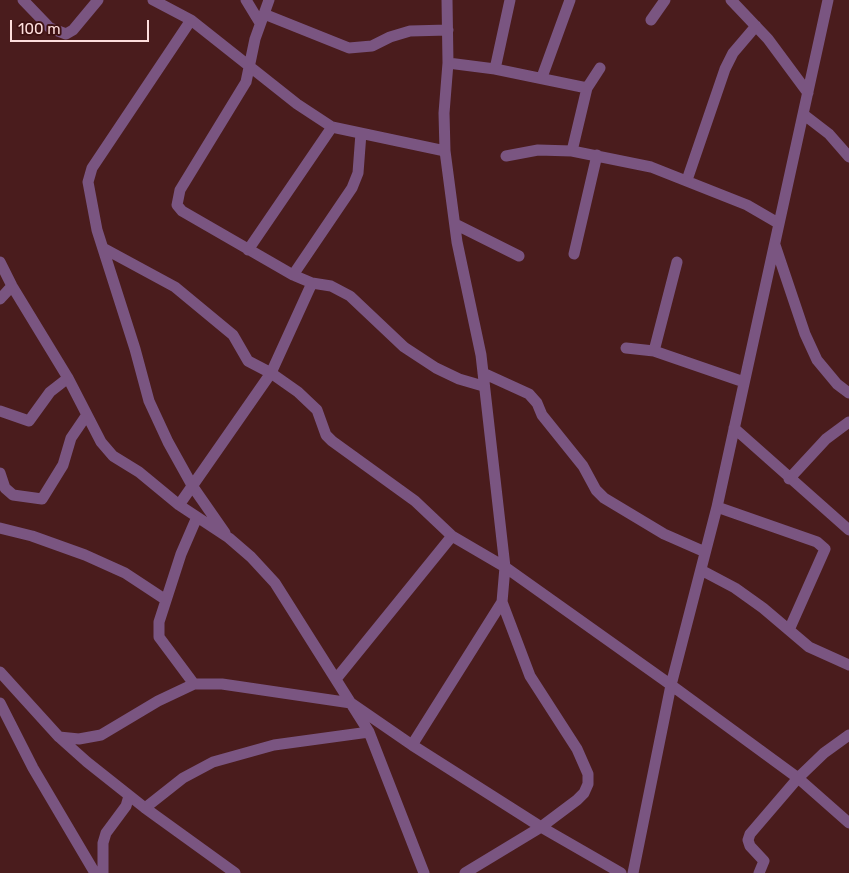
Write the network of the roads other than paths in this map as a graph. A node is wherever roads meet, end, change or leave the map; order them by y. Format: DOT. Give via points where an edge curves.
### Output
graph roads {
  1 [pos="23,0"];
  2 [pos="98,0"];
  3 [pos="153,0"];
  4 [pos="246,0"];
  5 [pos="269,0"];
  6 [pos="447,0"];
  7 [pos="510,0"];
  8 [pos="570,0"];
  9 [pos="665,0"];
  10 [pos="730,0"];
  11 [pos="828,0"];
  12 [pos="262,18"];
  13 [pos="191,20"];
  14 [pos="651,20"];
  15 [pos="756,26"];
  16 [pos="448,30"];
  17 [pos="448,63"];
  18 [pos="250,65"];
  19 [pos="600,68"];
  20 [pos="495,69"];
  21 [pos="542,77"];
  22 [pos="587,88"];
  23 [pos="808,93"];
  24 [pos="803,114"];
  25 [pos="332,127"];
  26 [pos="361,133"];
  27 [pos="445,151"];
  28 [pos="572,151"];
  29 [pos="597,154"];
  30 [pos="506,156"];
  31 [pos="849,157"];
  32 [pos="687,180"];
  33 [pos="778,223"];
  34 [pos="455,224"];
  35 [pos="775,245"];
  36 [pos="103,248"];
  37 [pos="248,250"];
  38 [pos="574,254"];
  39 [pos="519,256"];
  40 [pos="0,262"];
  41 [pos="677,262"];
  42 [pos="293,274"];
  43 [pos="312,283"];
  44 [pos="12,286"];
  45 [pos="0,299"];
  46 [pos="626,348"];
  47 [pos="654,350"];
  48 [pos="483,372"];
  49 [pos="271,373"];
  50 [pos="68,378"];
  51 [pos="744,382"];
  52 [pos="484,386"];
  53 [pos="849,393"];
  54 [pos="0,411"];
  55 [pos="86,416"];
  56 [pos="849,422"];
  57 [pos="734,428"];
  58 [pos="0,473"];
  59 [pos="789,479"];
  60 [pos="192,487"];
  61 [pos="179,506"];
  62 [pos="717,507"];
  63 [pos="197,517"];
  64 [pos="0,528"];
  65 [pos="849,530"];
  66 [pos="452,536"];
  67 [pos="229,538"];
  68 [pos="705,552"];
  69 [pos="505,568"];
  70 [pos="701,570"];
  71 [pos="166,600"];
  72 [pos="502,602"];
  73 [pos="789,630"];
  74 [pos="849,665"];
  75 [pos="0,672"];
  76 [pos="336,679"];
  77 [pos="194,684"];
  78 [pos="672,685"];
  79 [pos="0,703"];
  80 [pos="352,703"];
  81 [pos="369,732"];
  82 [pos="849,735"];
  83 [pos="59,737"];
  84 [pos="412,745"];
  85 [pos="798,778"];
  86 [pos="129,796"];
  87 [pos="145,808"];
  88 [pos="849,823"];
  89 [pos="541,827"];
  90 [pos="95,873"];
  91 [pos="103,873"];
  92 [pos="235,873"];
  93 [pos="424,873"];
  94 [pos="464,873"];
  95 [pos="621,873"];
  96 [pos="634,873"];
  97 [pos="759,873"];
  1 -- 2 [label="street" via="50,28 66,34"];
  3 -- 13 [label="street"];
  4 -- 12 [label="street"];
  5 -- 12 [label="street"];
  6 -- 16 [label="street"];
  7 -- 20 [label="street"];
  8 -- 21 [label="street"];
  9 -- 14 [label="street"];
  10 -- 15 [label="street"];
  11 -- 23 [label="street"];
  12 -- 16 [label="street" via="349,48 372,46 410,31"];
  12 -- 18 [label="street"];
  13 -- 18 [label="street"];
  13 -- 36 [label="street" via="92,168 88,182"];
  15 -- 23 [label="street"];
  15 -- 32 [label="street" via="733,53 725,69"];
  16 -- 17 [label="street"];
  17 -- 20 [label="street"];
  17 -- 27 [label="street"];
  18 -- 25 [label="street" via="297,104"];
  18 -- 37 [label="street" via="238,99 176,198 182,211"];
  19 -- 22 [label="street"];
  20 -- 21 [label="street"];
  21 -- 22 [label="street"];
  22 -- 28 [label="street"];
  23 -- 24 [label="street"];
  24 -- 31 [label="street" via="830,134"];
  24 -- 33 [label="street"];
  25 -- 26 [label="street"];
  25 -- 37 [label="street"];
  26 -- 27 [label="street"];
  26 -- 42 [label="street" via="358,173 352,188"];
  27 -- 34 [label="street"];
  28 -- 29 [label="street"];
  28 -- 30 [label="street" via="538,150"];
  29 -- 32 [label="street"];
  29 -- 38 [label="street"];
  32 -- 33 [label="street" via="747,205"];
  33 -- 35 [label="street"];
  34 -- 39 [label="street"];
  34 -- 48 [label="street"];
  35 -- 51 [label="street"];
  35 -- 53 [label="street" via="817,360"];
  36 -- 49 [label="street" via="175,287 233,335 248,361"];
  36 -- 60 [label="street" via="149,401"];
  37 -- 42 [label="street"];
  40 -- 44 [label="street"];
  41 -- 47 [label="street"];
  42 -- 43 [label="street"];
  43 -- 49 [label="street"];
  43 -- 52 [label="street" via="331,286 350,296 404,347 436,368"];
  44 -- 45 [label="street"];
  44 -- 50 [label="street"];
  46 -- 47 [label="street"];
  47 -- 51 [label="street"];
  48 -- 52 [label="street"];
  48 -- 68 [label="street" via="529,394 604,498 664,534"];
  49 -- 60 [label="street"];
  49 -- 66 [label="street" via="317,410 326,435 332,441 415,501"];
  50 -- 54 [label="street" via="50,392 29,421"];
  50 -- 55 [label="street"];
  51 -- 57 [label="street"];
  52 -- 69 [label="street"];
  55 -- 58 [label="street" via="71,438 63,465 42,498 13,495 5,488"];
  55 -- 61 [label="street" via="113,456 139,472"];
  56 -- 59 [label="street" via="826,439"];
  57 -- 59 [label="street"];
  57 -- 62 [label="street"];
  59 -- 65 [label="street"];
  60 -- 61 [label="street"];
  60 -- 67 [label="street"];
  61 -- 63 [label="street"];
  62 -- 68 [label="street"];
  62 -- 73 [label="street" via="817,542 825,549"];
  63 -- 67 [label="street"];
  63 -- 71 [label="street"];
  64 -- 71 [label="street" via="85,555 125,573"];
  66 -- 69 [label="street"];
  66 -- 76 [label="street"];
  67 -- 76 [label="street" via="275,583"];
  68 -- 70 [label="street"];
  69 -- 72 [label="street"];
  69 -- 78 [label="street"];
  70 -- 73 [label="street" via="735,588"];
  70 -- 78 [label="street"];
  71 -- 77 [label="street" via="159,622 159,637"];
  72 -- 84 [label="street"];
  72 -- 89 [label="street" via="530,676 577,749 588,774 584,793"];
  73 -- 74 [label="street" via="809,646"];
  75 -- 83 [label="street"];
  76 -- 80 [label="street"];
  77 -- 80 [label="street" via="222,684"];
  77 -- 83 [label="street" via="101,735 79,739"];
  78 -- 85 [label="street"];
  78 -- 96 [label="street"];
  79 -- 90 [label="street" via="33,768"];
  80 -- 81 [label="street"];
  80 -- 84 [label="street"];
  81 -- 87 [label="street" via="274,745 213,762 182,778"];
  81 -- 93 [label="street"];
  82 -- 85 [label="street"];
  83 -- 86 [label="street"];
  84 -- 89 [label="street"];
  85 -- 88 [label="street"];
  85 -- 97 [label="street" via="750,834 748,840 764,861"];
  86 -- 87 [label="street"];
  86 -- 91 [label="street" via="102,843"];
  87 -- 92 [label="street"];
  89 -- 94 [label="street"];
  89 -- 95 [label="street"];
}
